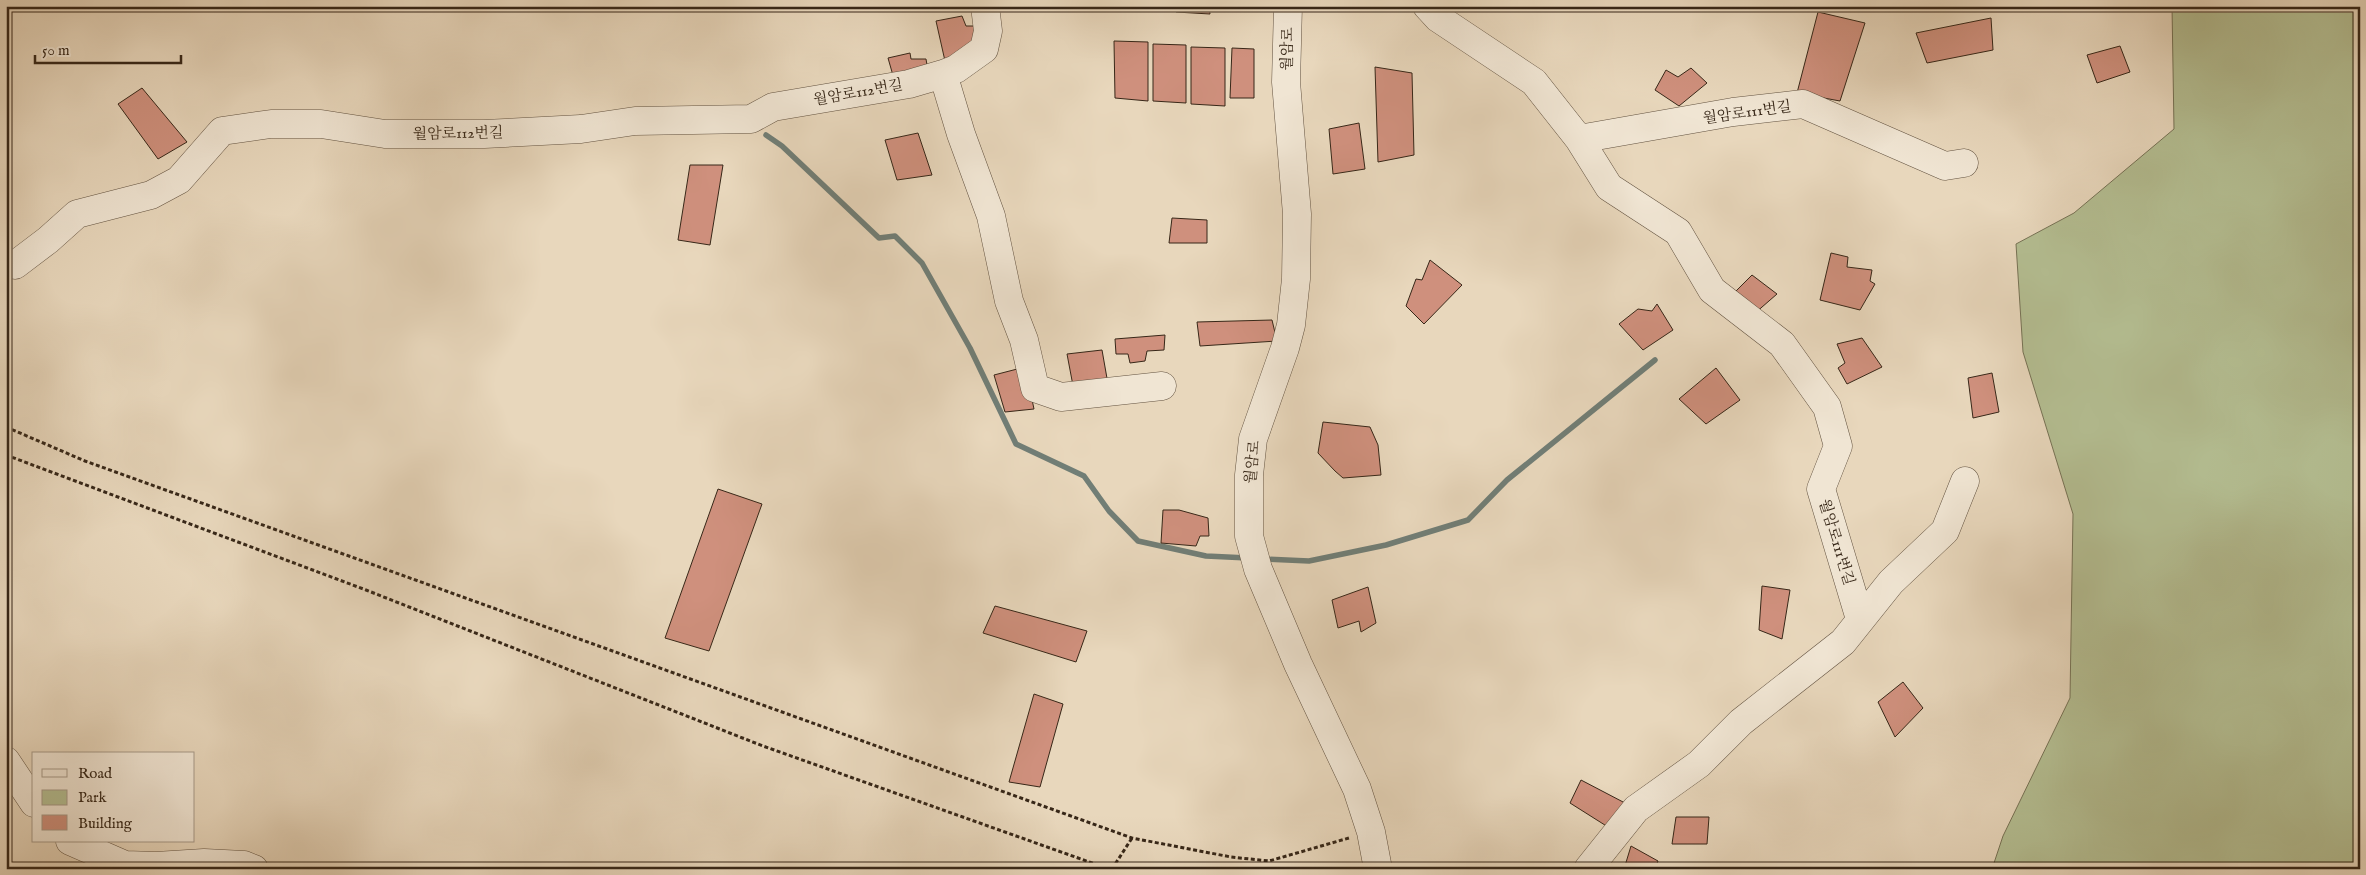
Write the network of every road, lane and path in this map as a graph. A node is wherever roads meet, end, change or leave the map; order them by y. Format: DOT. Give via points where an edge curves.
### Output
graph roads {
  1 [pos="985,6"];
  2 [pos="1288,6"];
  3 [pos="1427,6"];
  4 [pos="943,74"];
  5 [pos="1579,139"];
  6 [pos="1964,162"];
  7 [pos="9,268"];
  8 [pos="1162,386"];
  9 [pos="6,427"];
  10 [pos="6,455"];
  11 [pos="1966,481"];
  12 [pos="1860,619"];
  13 [pos="6,761"];
  14 [pos="32,801"];
  15 [pos="1372,832"];
  16 [pos="1132,838"];
  17 [pos="72,842"];
  18 [pos="254,869"];
  19 [pos="1111,869"];
  20 [pos="1378,869"];
  21 [pos="1588,869"];
  1 -- 4 [label="street, 월암로112번길" via="988,31 984,50"];
  2 -- 15 [label="street, 월암로" via="1286,82 1297,214 1296,279 1286,348 1253,439 1249,475 1250,536 1298,664 1357,789"];
  3 -- 5 [label="street, 월암로111번길" via="1438,18 1534,82"];
  4 -- 7 [label="street, 월암로112번길" via="909,84 773,107 751,119 635,121 484,134 385,134 321,124 271,124 222,131 179,180 152,195 77,214"];
  4 -- 8 [label="street" via="990,216 1009,301 1024,340 1036,388 1061,398"];
  5 -- 6 [label="street, 월암로111번길" via="1733,112 1803,104 1945,166"];
  5 -- 12 [label="street, 월암로111번길" via="1609,187 1678,232 1712,290 1782,344 1827,407 1838,446 1820,489"];
  9 -- 16 [label="path" via="104,468"];
  10 -- 19 [label="path" via="366,590 762,746"];
  11 -- 12 [label="street" via="1945,531 1891,582"];
  12 -- 21 [label="street" via="1843,642 1741,722 1699,764 1636,809"];
  13 -- 14 [label="street"];
  15 -- 16 [label="path" via="1269,860 1231,857"];
  15 -- 20 [label="street, 월암로"];
  16 -- 19 [label="path"];
  17 -- 18 [label="street" via="125,865 204,863 244,865"];
}
